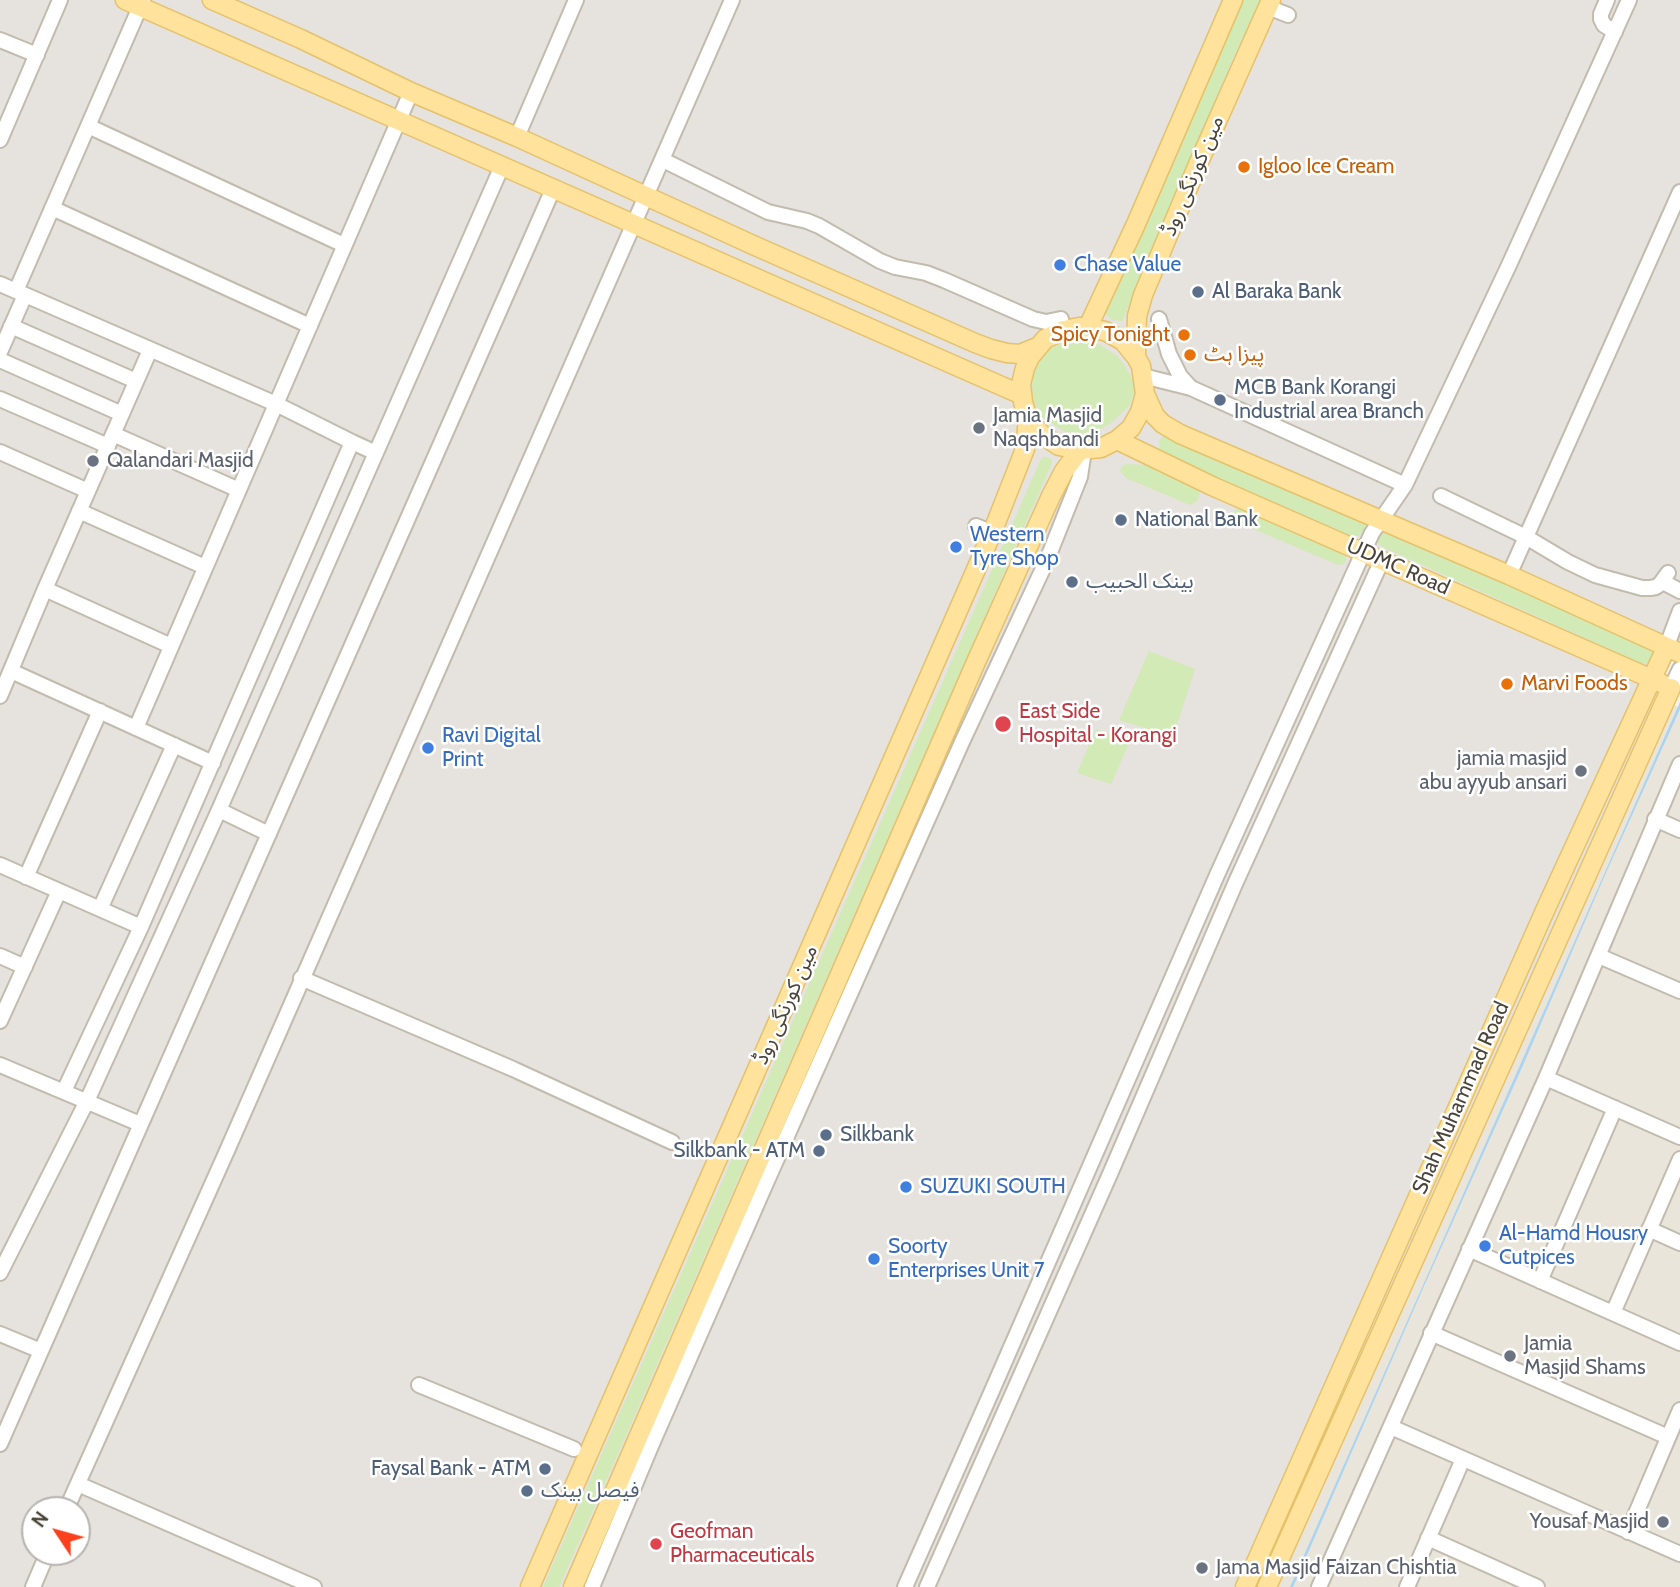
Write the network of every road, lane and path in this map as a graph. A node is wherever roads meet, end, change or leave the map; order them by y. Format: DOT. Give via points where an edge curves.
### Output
graph roads {
  1 [pos="60,0"];
  2 [pos="212,0"];
  3 [pos="576,0"];
  4 [pos="732,0"];
  5 [pos="1233,0"];
  6 [pos="1607,0"];
  7 [pos="1629,0"];
  8 [pos="136,2"];
  9 [pos="1270,3"];
  10 [pos="1289,15"];
  11 [pos="1615,32"];
  12 [pos="0,40"];
  13 [pos="37,55"];
  14 [pos="411,92"];
  15 [pos="4,121"];
  16 [pos="398,121"];
  17 [pos="88,126"];
  18 [pos="517,137"];
  19 [pos="0,140"];
  20 [pos="663,160"];
  21 [pos="502,166"];
  22 [pos="554,189"];
  23 [pos="1680,192"];
  24 [pos="647,197"];
  25 [pos="52,208"];
  26 [pos="633,225"];
  27 [pos="344,245"];
  28 [pos="0,284"];
  29 [pos="20,293"];
  30 [pos="1159,320"];
  31 [pos="11,326"];
  32 [pos="310,326"];
  33 [pos="1088,327"];
  34 [pos="1037,347"];
  35 [pos="150,350"];
  36 [pos="0,352"];
  37 [pos="1136,357"];
  38 [pos="0,360"];
  39 [pos="1143,376"];
  40 [pos="136,381"];
  41 [pos="1191,388"];
  42 [pos="1144,394"];
  43 [pos="1022,395"];
  44 [pos="0,399"];
  45 [pos="276,404"];
  46 [pos="122,414"];
  47 [pos="1028,418"];
  48 [pos="110,440"];
  49 [pos="1117,440"];
  50 [pos="352,442"];
  51 [pos="1082,450"];
  52 [pos="0,452"];
  53 [pos="376,453"];
  54 [pos="1405,485"];
  55 [pos="239,490"];
  56 [pos="88,491"];
  57 [pos="1441,495"];
  58 [pos="79,511"];
  59 [pos="1381,520"];
  60 [pos="1526,537"];
  61 [pos="1364,552"];
  62 [pos="1382,560"];
  63 [pos="205,567"];
  64 [pos="1509,575"];
  65 [pos="45,589"];
  66 [pos="1680,591"];
  67 [pos="1680,611"];
  68 [pos="171,646"];
  69 [pos="1673,650"];
  70 [pos="976,662"];
  71 [pos="1680,669"];
  72 [pos="11,671"];
  73 [pos="994,671"];
  74 [pos="1653,680"];
  75 [pos="1676,690"];
  76 [pos="0,696"];
  77 [pos="1643,699"];
  78 [pos="1663,705"];
  79 [pos="100,711"];
  80 [pos="136,728"];
  81 [pos="174,745"];
  82 [pos="213,763"];
  83 [pos="1680,764"];
  84 [pos="219,810"];
  85 [pos="1655,819"];
  86 [pos="1680,830"];
  87 [pos="269,834"];
  88 [pos="0,865"];
  89 [pos="1217,875"];
  90 [pos="26,877"];
  91 [pos="1235,884"];
  92 [pos="59,891"];
  93 [pos="100,909"];
  94 [pos="141,927"];
  95 [pos="0,956"];
  96 [pos="1599,956"];
  97 [pos="25,967"];
  98 [pos="301,978"];
  99 [pos="1680,991"];
  100 [pos="1164,997"];
  101 [pos="1183,1006"];
  102 [pos="0,1021"];
  103 [pos="0,1065"];
  104 [pos="1546,1078"];
  105 [pos="64,1091"];
  106 [pos="88,1101"];
  107 [pos="1615,1108"];
  108 [pos="140,1124"];
  109 [pos="1680,1137"];
  110 [pos="672,1142"];
  111 [pos="1680,1159"];
  112 [pos="1091,1165"];
  113 [pos="1110,1174"];
  114 [pos="1649,1229"];
  115 [pos="1680,1243"];
  116 [pos="1469,1249"];
  117 [pos="0,1273"];
  118 [pos="1042,1273"];
  119 [pos="1540,1280"];
  120 [pos="1062,1282"];
  121 [pos="1613,1313"];
  122 [pos="1431,1333"];
  123 [pos="0,1334"];
  124 [pos="1680,1343"];
  125 [pos="41,1351"];
  126 [pos="419,1385"];
  127 [pos="991,1394"];
  128 [pos="1009,1401"];
  129 [pos="1680,1410"];
  130 [pos="1391,1427"];
  131 [pos="1668,1437"];
  132 [pos="0,1444"];
  133 [pos="575,1448"];
  134 [pos="1463,1459"];
  135 [pos="78,1483"];
  136 [pos="72,1496"];
  137 [pos="1628,1532"];
  138 [pos="1428,1538"];
  139 [pos="1680,1555"];
  140 [pos="42,1566"];
  141 [pos="1324,1585"];
  142 [pos="1272,1586"];
  143 [pos="33,1587"];
  144 [pos="314,1587"];
  145 [pos="530,1587"];
  146 [pos="573,1587"];
  147 [pos="593,1587"];
  148 [pos="905,1587"];
  149 [pos="927,1587"];
  150 [pos="1245,1587"];
  151 [pos="1407,1587"];
  152 [pos="1537,1587"];
  1 -- 13 [label="street"];
  2 -- 14 [label="main road"];
  3 -- 18 [label="street"];
  4 -- 20 [label="street"];
  5 -- 33 [label="main road, مین کورنگی روڈ"];
  6 -- 11 [label="street" via="1601,19"];
  7 -- 11 [label="street"];
  8 -- 16 [label="main road"];
  8 -- 17 [label="street"];
  9 -- 10 [label="street"];
  9 -- 37 [label="main road, مین کورنگی روڈ" via="1143,295 1137,316"];
  11 -- 54 [label="street"];
  12 -- 13 [label="street"];
  13 -- 15 [label="street"];
  14 -- 16 [label="street"];
  14 -- 18 [label="main road"];
  15 -- 19 [label="street"];
  16 -- 21 [label="main road"];
  16 -- 27 [label="street"];
  17 -- 25 [label="street"];
  17 -- 27 [label="street"];
  18 -- 24 [label="main road"];
  20 -- 24 [label="street"];
  20 -- 34 [label="street" via="768,212 819,226 895,267 926,273 1032,319 1061,319"];
  21 -- 22 [label="main road"];
  21 -- 53 [label="street"];
  22 -- 26 [label="main road"];
  22 -- 87 [label="street"];
  23 -- 60 [label="street"];
  24 -- 26 [label="street"];
  24 -- 34 [label="main road" via="991,349 1020,354"];
  25 -- 29 [label="street"];
  25 -- 32 [label="street"];
  26 -- 43 [label="main road"];
  26 -- 98 [label="street"];
  27 -- 32 [label="street"];
  28 -- 29 [label="street"];
  29 -- 31 [label="street"];
  29 -- 35 [label="street"];
  30 -- 41 [label="street" via="1169,354"];
  31 -- 36 [label="street"];
  31 -- 40 [label="street"];
  32 -- 45 [label="street"];
  33 -- 34 [label="main road" via="1064,330"];
  33 -- 37 [label="main road" via="1123,341"];
  34 -- 43 [label="main road" via="1025,368"];
  35 -- 40 [label="street"];
  35 -- 45 [label="street"];
  37 -- 39 [label="main road"];
  38 -- 46 [label="street"];
  39 -- 41 [label="street"];
  39 -- 42 [label="main road"];
  40 -- 46 [label="street"];
  41 -- 54 [label="street"];
  42 -- 49 [label="main road" via="1131,428"];
  42 -- 59 [label="main road, UDMC Road" via="1155,416 1180,434"];
  43 -- 47 [label="main road"];
  44 -- 48 [label="street"];
  45 -- 50 [label="street"];
  45 -- 55 [label="street"];
  46 -- 48 [label="street"];
  47 -- 51 [label="main road" via="1059,446"];
  47 -- 145 [label="main road, مین کورنگی روڈ" via="1025,449 984,530 935,666"];
  48 -- 55 [label="street"];
  48 -- 56 [label="street"];
  49 -- 51 [label="main road"];
  49 -- 61 [label="main road, UDMC Road"];
  50 -- 53 [label="street"];
  50 -- 82 [label="street"];
  51 -- 70 [label="main road, مین کورنگی روڈ" via="1051,496"];
  51 -- 73 [label="street" via="1080,477 1066,514"];
  52 -- 56 [label="street"];
  53 -- 84 [label="street"];
  54 -- 59 [label="street"];
  55 -- 63 [label="street"];
  56 -- 58 [label="street"];
  57 -- 60 [label="street"];
  58 -- 63 [label="street"];
  58 -- 65 [label="street"];
  59 -- 61 [label="street"];
  59 -- 64 [label="main road, UDMC Road"];
  60 -- 64 [label="street"];
  60 -- 66 [label="street" via="1595,575 1642,588 1657,587 1666,578"];
  61 -- 62 [label="main road, UDMC Road"];
  61 -- 89 [label="street"];
  62 -- 74 [label="main road, UDMC Road"];
  62 -- 91 [label="street"];
  63 -- 68 [label="street"];
  64 -- 69 [label="main road, UDMC Road"];
  65 -- 68 [label="street"];
  65 -- 72 [label="street"];
  67 -- 69 [label="street, Shah Muhammad Road"];
  68 -- 80 [label="street"];
  69 -- 74 [label="main road, Shah Muhammad Road"];
  70 -- 73 [label="street"];
  70 -- 146 [label="main road, مین کورنگی روڈ"];
  71 -- 75 [label="street, Shah Muhammad Road"];
  72 -- 76 [label="street"];
  72 -- 79 [label="street"];
  73 -- 147 [label="street"];
  74 -- 75 [label="main road, UDMC Road"];
  74 -- 77 [label="main road, Shah Muhammad Road"];
  75 -- 78 [label="main road, Shah Muhammad Road"];
  77 -- 78 [label="street" via="1656,695"];
  77 -- 150 [label="main road, Shah Muhammad Road"];
  78 -- 142 [label="main road, Shah Muhammad Road"];
  79 -- 80 [label="street"];
  79 -- 90 [label="street"];
  80 -- 81 [label="street"];
  81 -- 82 [label="street"];
  81 -- 93 [label="street"];
  82 -- 94 [label="street"];
  83 -- 85 [label="street"];
  84 -- 87 [label="street"];
  84 -- 106 [label="street"];
  85 -- 86 [label="street"];
  85 -- 96 [label="street"];
  87 -- 108 [label="street"];
  88 -- 90 [label="street"];
  89 -- 91 [label="street"];
  89 -- 100 [label="street"];
  90 -- 92 [label="street"];
  91 -- 101 [label="street"];
  92 -- 93 [label="street"];
  92 -- 97 [label="street"];
  93 -- 94 [label="street"];
  94 -- 105 [label="street"];
  95 -- 97 [label="street"];
  96 -- 99 [label="street"];
  96 -- 104 [label="street"];
  97 -- 102 [label="street"];
  98 -- 110 [label="street"];
  98 -- 135 [label="street"];
  100 -- 101 [label="street"];
  100 -- 112 [label="street"];
  101 -- 113 [label="street"];
  103 -- 105 [label="street"];
  104 -- 107 [label="street"];
  104 -- 116 [label="street"];
  105 -- 106 [label="street"];
  106 -- 108 [label="street"];
  106 -- 117 [label="street"];
  107 -- 109 [label="street"];
  107 -- 119 [label="street"];
  108 -- 125 [label="street"];
  111 -- 114 [label="street"];
  112 -- 113 [label="street"];
  112 -- 118 [label="street"];
  113 -- 120 [label="street"];
  114 -- 115 [label="street"];
  114 -- 121 [label="street"];
  116 -- 119 [label="street"];
  116 -- 122 [label="street"];
  118 -- 120 [label="street"];
  118 -- 127 [label="street"];
  119 -- 121 [label="street"];
  120 -- 128 [label="street"];
  121 -- 124 [label="street"];
  122 -- 130 [label="street"];
  122 -- 131 [label="street"];
  123 -- 125 [label="street"];
  125 -- 132 [label="street"];
  126 -- 133 [label="street"];
  127 -- 128 [label="street"];
  127 -- 148 [label="street"];
  128 -- 149 [label="street"];
  129 -- 131 [label="street"];
  130 -- 134 [label="street"];
  130 -- 141 [label="street"];
  131 -- 137 [label="street"];
  134 -- 137 [label="street"];
  134 -- 138 [label="street"];
  135 -- 136 [label="street"];
  135 -- 144 [label="street"];
  137 -- 139 [label="street"];
  138 -- 151 [label="street"];
  138 -- 152 [label="street"];
  140 -- 143 [label="street"];
}
